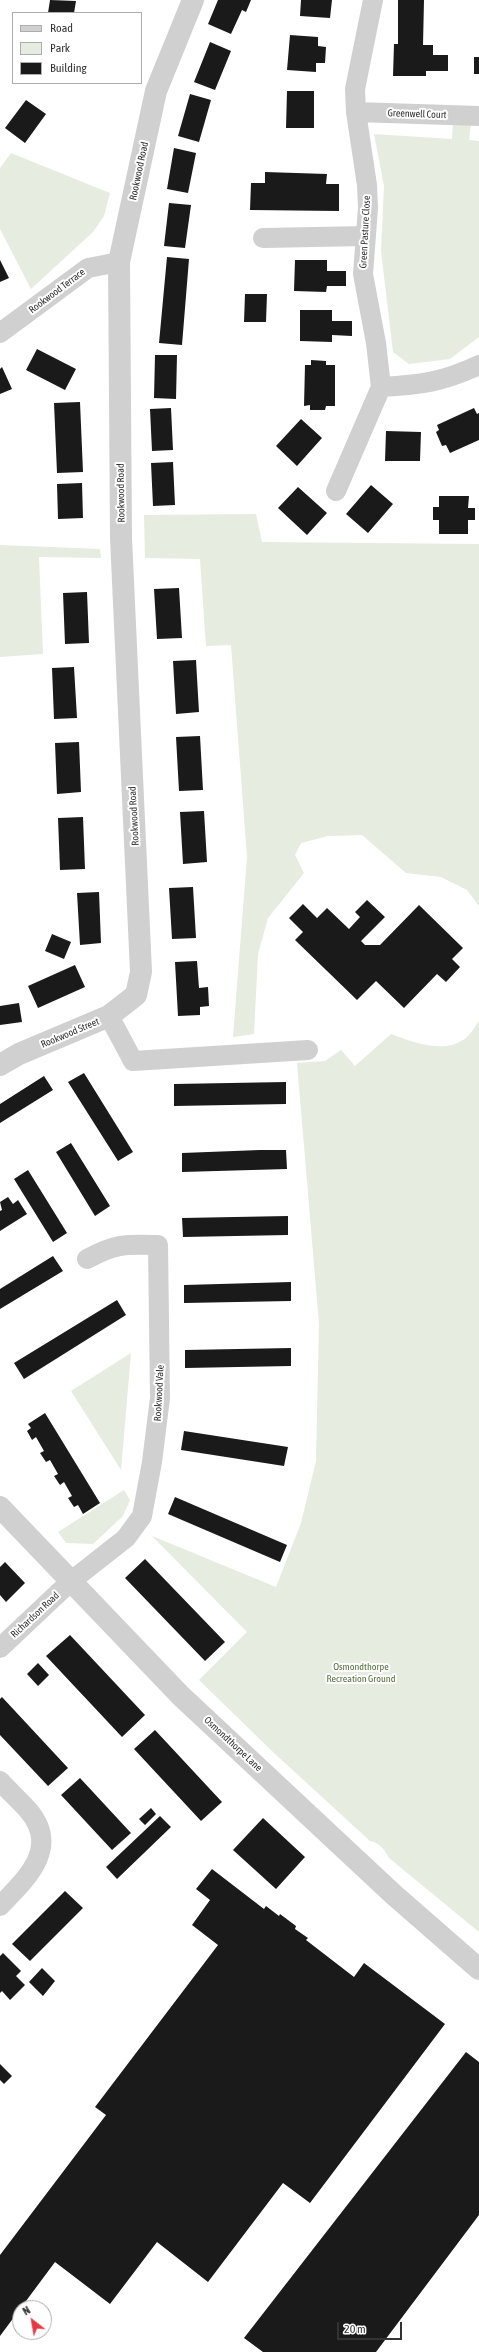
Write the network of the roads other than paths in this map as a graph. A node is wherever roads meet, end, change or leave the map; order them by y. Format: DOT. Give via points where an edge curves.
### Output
graph roads {
  1 [pos="193,0"];
  2 [pos="373,0"];
  3 [pos="356,112"];
  4 [pos="479,116"];
  5 [pos="366,236"];
  6 [pos="263,238"];
  7 [pos="119,262"];
  8 [pos="0,333"];
  9 [pos="479,365"];
  10 [pos="381,387"];
  11 [pos="336,491"];
  12 [pos="136,995"];
  13 [pos="108,1016"];
  14 [pos="308,1050"];
  15 [pos="0,1065"];
  16 [pos="88,1259"];
  17 [pos="0,1507"];
  18 [pos="70,1582"];
  19 [pos="0,1648"];
  20 [pos="0,1781"];
  21 [pos="0,1906"];
  22 [pos="479,1968"];
  1 -- 7 [label="street, Rookwood Road" via="156,91"];
  2 -- 3 [label="street, Green Pasture Close" via="358,65"];
  3 -- 4 [label="street, Greenwell Court"];
  3 -- 5 [label="street, Green Pasture Close" via="367,185"];
  5 -- 6 [label="street"];
  5 -- 10 [label="street, Green Pasture Close" via="363,274"];
  7 -- 8 [label="street, Rookwood Terrace" via="88,268"];
  7 -- 12 [label="street, Rookwood Road" via="121,538 141,972"];
  9 -- 10 [label="street" via="453,378 418,385"];
  10 -- 11 [label="street"];
  12 -- 13 [label="street, Rookwood Street"];
  13 -- 14 [label="street" via="133,1061"];
  13 -- 15 [label="street, Rookwood Street" via="19,1054"];
  16 -- 18 [label="street, Rookwood Vale" via="121,1244 158,1245 160,1398 145,1502 138,1522 126,1538"];
  17 -- 18 [label="street, Osmondthorpe Lane"];
  18 -- 19 [label="street, Richardson Road"];
  18 -- 22 [label="street, Osmondthorpe Lane" via="181,1696 393,1894"];
  20 -- 21 [label="street" via="29,1811 37,1824 41,1838 40,1854 35,1868"];
}
